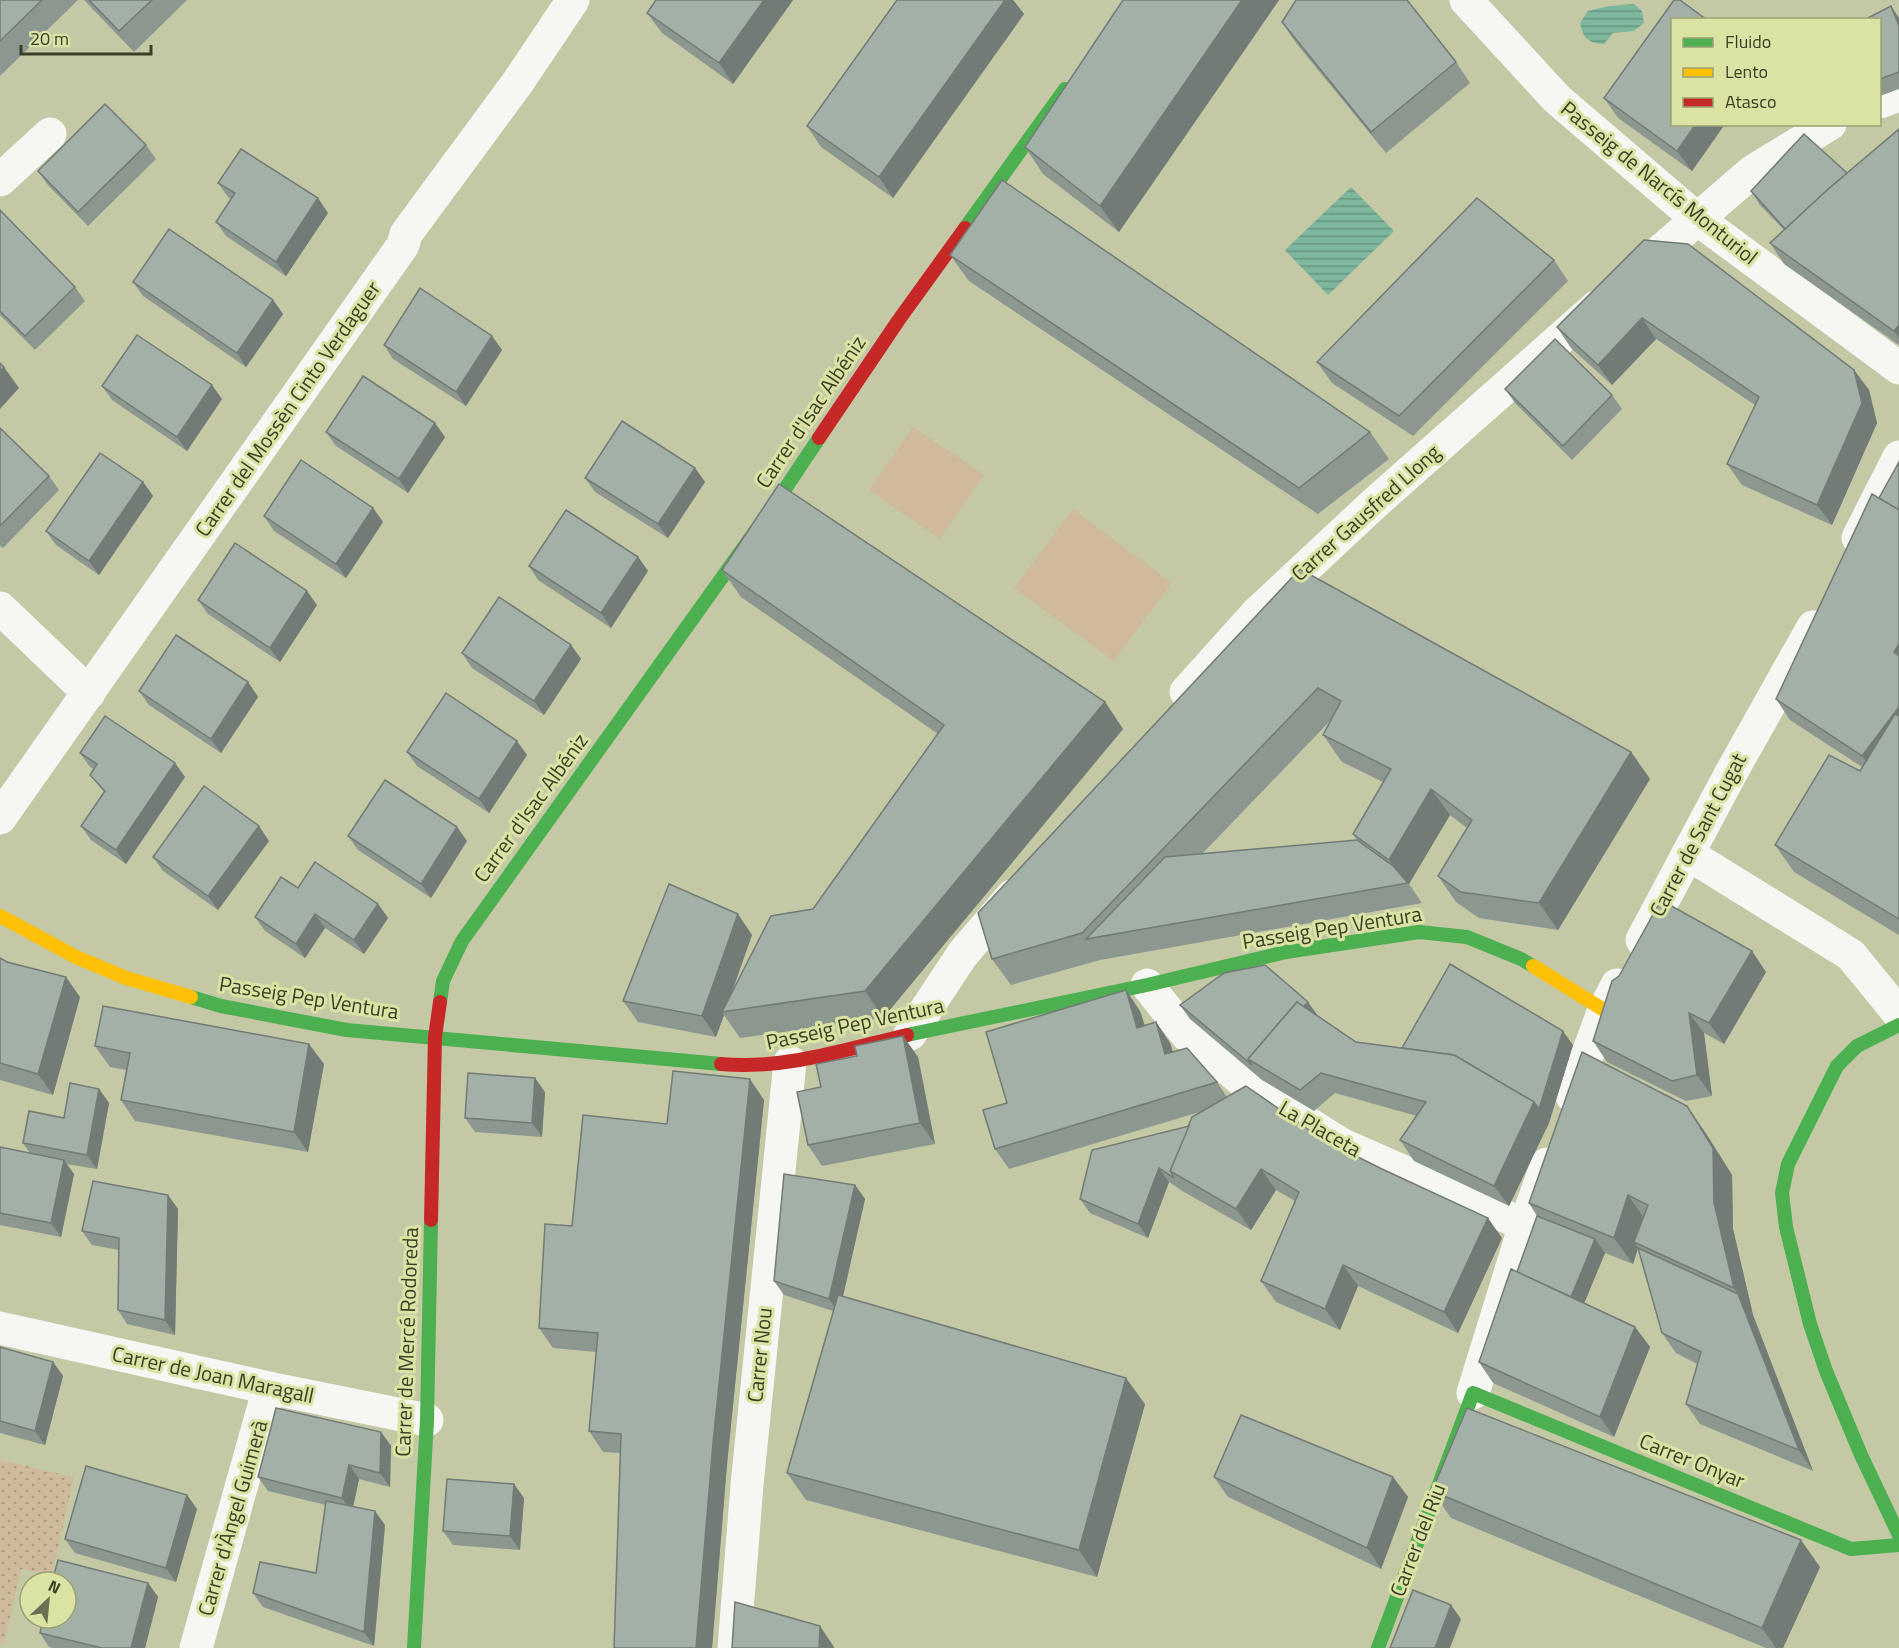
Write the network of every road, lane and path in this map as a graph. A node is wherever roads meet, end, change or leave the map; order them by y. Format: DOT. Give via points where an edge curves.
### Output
graph roads {
  1 [pos="573,0"];
  2 [pos="1466,0"];
  3 [pos="1073,78"];
  4 [pos="1899,95"];
  5 [pos="1881,102"];
  6 [pos="1827,126"];
  7 [pos="50,134"];
  8 [pos="0,180"];
  9 [pos="1696,218"];
  10 [pos="1899,368"];
  11 [pos="1899,457"];
  12 [pos="1845,563"];
  13 [pos="1824,605"];
  14 [pos="0,608"];
  15 [pos="89,693"];
  16 [pos="1162,718"];
  17 [pos="0,818"];
  18 [pos="1688,854"];
  19 [pos="1029,874"];
  20 [pos="0,916"];
  21 [pos="1148,985"];
  22 [pos="1604,1010"];
  23 [pos="1899,1014"];
  24 [pos="1899,1025"];
  25 [pos="910,1034"];
  26 [pos="435,1037"];
  27 [pos="790,1062"];
  28 [pos="1525,1225"];
  29 [pos="0,1328"];
  30 [pos="269,1388"];
  31 [pos="1473,1393"];
  32 [pos="427,1420"];
  33 [pos="1899,1535"];
  34 [pos="1899,1545"];
  35 [pos="196,1648"];
  36 [pos="414,1648"];
  37 [pos="734,1648"];
  38 [pos="1377,1648"];
  1 -- 15 [label="street, Carrer del Mossèn Cinto Verdaguer"];
  2 -- 9 [label="street, Passeig de Narcís Monturiol" via="1557,99"];
  3 -- 26 [label="street, Carrer d'Isac Albéniz" via="898,321 779,498 462,940 443,981"];
  4 -- 5 [label="street"];
  6 -- 9 [label="street, Carrer Gausfred Llong" via="1753,171"];
  7 -- 8 [label="street"];
  9 -- 10 [label="street, Passeig de Narcís Monturiol"];
  9 -- 16 [label="street, Carrer Gausfred Llong" via="1376,502 1266,605"];
  11 -- 12 [label="street"];
  13 -- 18 [label="street, Carrer de Sant Cugat"];
  14 -- 15 [label="street"];
  15 -- 17 [label="street, Carrer del Mossèn Cinto Verdaguer"];
  18 -- 22 [label="street, Carrer de Sant Cugat"];
  18 -- 23 [label="street" via="1851,955"];
  19 -- 25 [label="street" via="962,955"];
  20 -- 26 [label="street, Passeig Pep Ventura" via="76,957 126,978 212,1004 347,1030"];
  21 -- 22 [label="street, Passeig Pep Ventura" via="1286,952 1419,932 1467,937 1521,959"];
  21 -- 25 [label="street, Passeig Pep Ventura"];
  21 -- 28 [label="street, La Placeta" via="1187,1035 1250,1087 1341,1144"];
  22 -- 28 [label="street, Carrer de Sant Cugat"];
  24 -- 33 [label="street" via="1857,1046 1837,1066 1788,1164 1782,1193 1786,1227 1807,1313 1826,1371"];
  25 -- 27 [label="street, Passeig Pep Ventura"];
  26 -- 27 [label="street, Passeig Pep Ventura" via="741,1066"];
  26 -- 32 [label="street, Carrer de Mercé Rodoreda"];
  27 -- 37 [label="street, Carrer Nou"];
  28 -- 31 [label="street, Carrer del Riu"];
  29 -- 30 [label="street, Carrer de Joan Maragall"];
  30 -- 32 [label="street, Carrer de Joan Maragall"];
  30 -- 35 [label="street, Carrer d'Àngel Guimerà"];
  31 -- 34 [label="street, Carrer Onyar" via="1851,1548"];
  31 -- 38 [label="street, Carrer del Riu"];
  32 -- 36 [label="street, Carrer de Mercé Rodoreda"];
}
